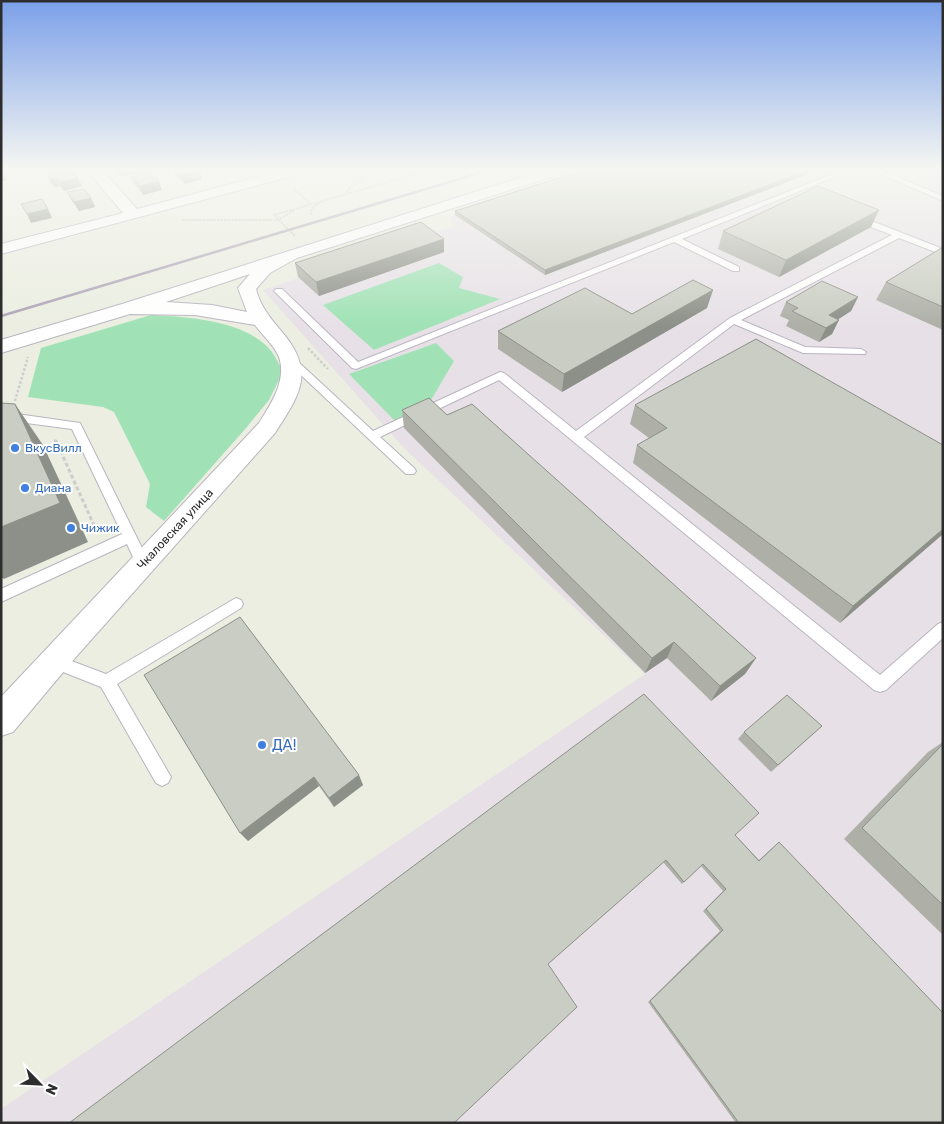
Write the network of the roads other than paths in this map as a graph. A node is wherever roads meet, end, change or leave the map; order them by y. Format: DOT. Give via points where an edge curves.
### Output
graph roads {
  1 [pos="109,221"];
  2 [pos="395,221"];
  3 [pos="722,221"];
  4 [pos="864,221"];
  5 [pos="898,234"];
  6 [pos="675,239"];
  7 [pos="1,249"];
  8 [pos="943,252"];
  9 [pos="292,254"];
  10 [pos="736,269"];
  11 [pos="206,283"];
  12 [pos="247,289"];
  13 [pos="279,291"];
  14 [pos="129,308"];
  15 [pos="205,310"];
  16 [pos="261,320"];
  17 [pos="733,320"];
  18 [pos="1,348"];
  19 [pos="297,352"];
  20 [pos="861,352"];
  21 [pos="5,419"];
  22 [pos="372,436"];
  23 [pos="576,437"];
  24 [pos="410,471"];
  25 [pos="129,537"];
  26 [pos="143,564"];
  27 [pos="1,596"];
  28 [pos="236,604"];
  29 [pos="943,628"];
  30 [pos="53,661"];
  31 [pos="107,682"];
  32 [pos="1,721"];
  33 [pos="162,777"];
  1 -- 7 [label="main road"];
  2 -- 9 [label="main road"];
  3 -- 6 [label="lane"];
  4 -- 5 [label="lane"];
  5 -- 8 [label="lane"];
  5 -- 17 [label="lane"];
  6 -- 10 [label="lane"];
  6 -- 13 [label="lane" via="356,366"];
  9 -- 11 [label="main road"];
  9 -- 12 [label="main road" via="264,269"];
  11 -- 12 [label="main road" via="228,281"];
  11 -- 14 [label="main road"];
  11 -- 15 [label="main road" via="187,294 192,305"];
  12 -- 15 [label="main road" via="242,299 231,305"];
  12 -- 16 [label="main road"];
  14 -- 15 [label="main road" via="164,306"];
  14 -- 18 [label="main road"];
  15 -- 16 [label="main road"];
  16 -- 19 [label="main road" via="284,348"];
  17 -- 20 [label="lane" via="803,350"];
  17 -- 23 [label="lane"];
  19 -- 22 [label="lane"];
  19 -- 26 [label="main road, Чкаловская улица" via="285,399 268,428"];
  21 -- 25 [label="lane" via="76,426"];
  22 -- 23 [label="lane" via="500,375"];
  22 -- 24 [label="lane"];
  23 -- 29 [label="lane" via="880,684"];
  25 -- 26 [label="lane"];
  25 -- 27 [label="lane"];
  26 -- 30 [label="main road, Чкаловская улица"];
  28 -- 31 [label="lane"];
  30 -- 31 [label="lane"];
  30 -- 32 [label="main road, Чкаловская улица"];
  31 -- 33 [label="lane"];
}
